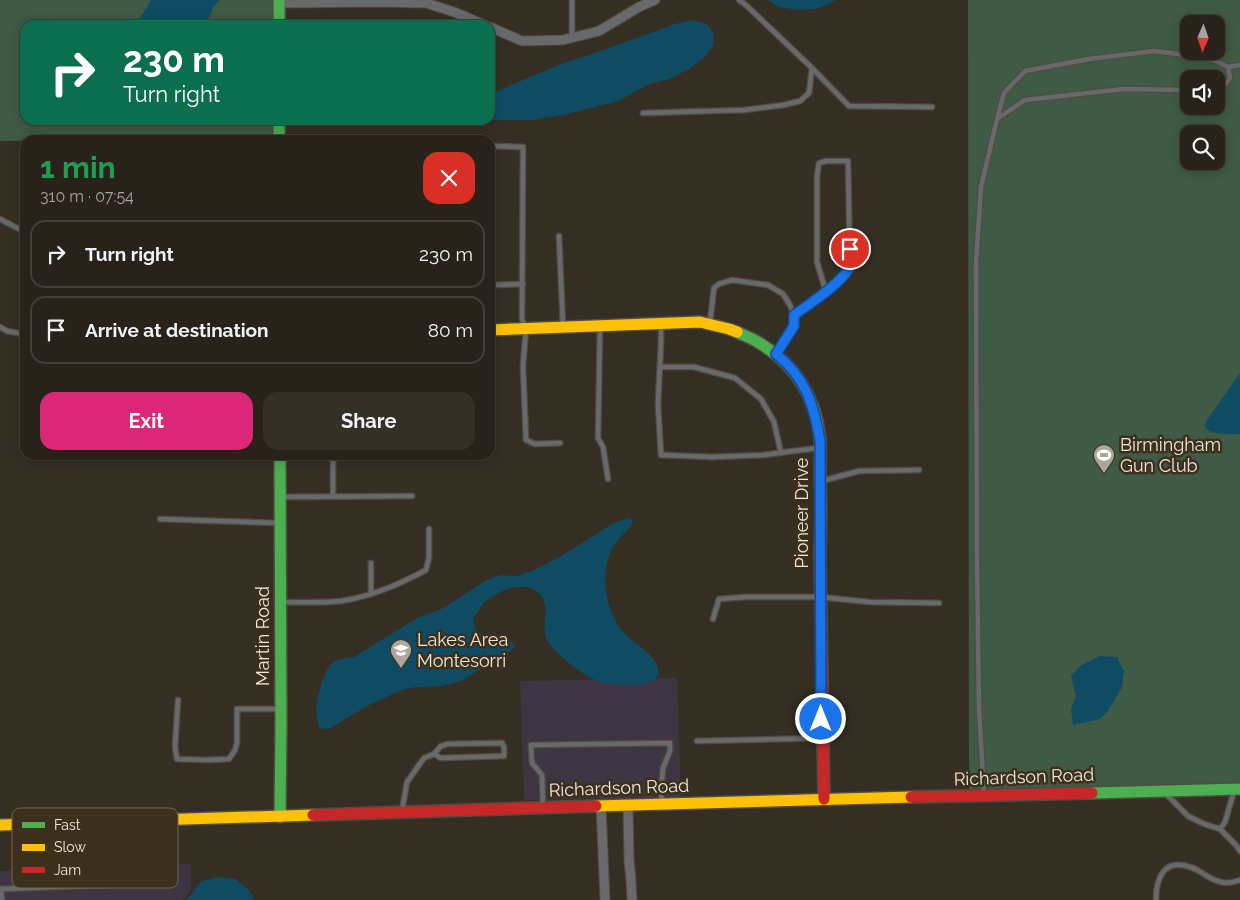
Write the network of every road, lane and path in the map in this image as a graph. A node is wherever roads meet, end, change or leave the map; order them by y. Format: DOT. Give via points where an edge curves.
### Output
graph roads {
  1 [pos="572,0"];
  2 [pos="655,0"];
  3 [pos="739,0"];
  4 [pos="391,1"];
  5 [pos="279,2"];
  6 [pos="279,20"];
  7 [pos="473,20"];
  8 [pos="495,29"];
  9 [pos="572,38"];
  10 [pos="1240,64"];
  11 [pos="1228,67"];
  12 [pos="812,68"];
  13 [pos="1225,85"];
  14 [pos="1180,90"];
  15 [pos="932,107"];
  16 [pos="643,112"];
  17 [pos="997,119"];
  18 [pos="495,146"];
  19 [pos="0,219"];
  20 [pos="20,229"];
  21 [pos="559,236"];
  22 [pos="523,284"];
  23 [pos="495,285"];
  24 [pos="826,292"];
  25 [pos="794,315"];
  26 [pos="661,323"];
  27 [pos="710,324"];
  28 [pos="600,325"];
  29 [pos="0,327"];
  30 [pos="563,327"];
  31 [pos="526,329"];
  32 [pos="495,330"];
  33 [pos="20,333"];
  34 [pos="776,354"];
  35 [pos="660,367"];
  36 [pos="560,443"];
  37 [pos="820,448"];
  38 [pos="781,453"];
  39 [pos="280,460"];
  40 [pos="332,460"];
  41 [pos="920,470"];
  42 [pos="608,479"];
  43 [pos="820,481"];
  44 [pos="333,496"];
  45 [pos="412,496"];
  46 [pos="280,497"];
  47 [pos="160,519"];
  48 [pos="280,523"];
  49 [pos="429,529"];
  50 [pos="371,563"];
  51 [pos="371,593"];
  52 [pos="820,597"];
  53 [pos="281,602"];
  54 [pos="939,603"];
  55 [pos="713,619"];
  56 [pos="178,700"];
  57 [pos="280,708"];
  58 [pos="822,738"];
  59 [pos="697,741"];
  60 [pos="434,754"];
  61 [pos="1237,789"];
  62 [pos="1163,791"];
  63 [pos="984,796"];
  64 [pos="824,799"];
  65 [pos="663,805"];
  66 [pos="601,806"];
  67 [pos="628,806"];
  68 [pos="543,808"];
  69 [pos="402,812"];
  70 [pos="280,817"];
  71 [pos="178,821"];
  72 [pos="1220,829"];
  73 [pos="1240,851"];
  74 [pos="1240,880"];
  75 [pos="28,888"];
  76 [pos="1,889"];
  77 [pos="2,900"];
  78 [pos="605,900"];
  79 [pos="632,900"];
  80 [pos="1156,900"];
  1 -- 9 [label="lane"];
  2 -- 9 [label="street" via="599,31"];
  3 -- 12 [label="lane"];
  4 -- 5 [label="street"];
  4 -- 7 [label="street" via="426,3"];
  5 -- 6 [label="street"];
  8 -- 9 [label="street" via="522,41"];
  10 -- 11 [label="lane"];
  11 -- 13 [label="lane" via="1230,78"];
  11 -- 17 [label="lane" via="1210,58 1154,51 1025,71 1004,93"];
  12 -- 15 [label="lane" via="849,106"];
  12 -- 16 [label="lane" via="809,93 784,105 744,110"];
  14 -- 17 [label="lane" via="1124,89 1025,100"];
  17 -- 63 [label="lane" via="980,186 976,263 977,594"];
  18 -- 22 [label="lane" via="523,147"];
  19 -- 20 [label="lane"];
  21 -- 30 [label="lane"];
  22 -- 23 [label="lane"];
  22 -- 31 [label="lane" via="522,319"];
  24 -- 24 [label="lane" via="850,266 848,161 819,163 816,176 817,262"];
  24 -- 25 [label="lane"];
  25 -- 27 [label="lane" via="782,294 768,285 732,280 714,288"];
  25 -- 34 [label="lane" via="794,326"];
  26 -- 27 [label="street, Pioneer Drive"];
  26 -- 28 [label="street, Pioneer Drive"];
  26 -- 35 [label="lane"];
  27 -- 34 [label="street, Pioneer Drive" via="760,343"];
  28 -- 30 [label="street, Pioneer Drive"];
  28 -- 42 [label="lane" via="598,438 603,447"];
  29 -- 33 [label="lane"];
  30 -- 31 [label="street, Pioneer Drive"];
  31 -- 32 [label="street, Pioneer Drive"];
  31 -- 36 [label="lane" via="523,366 526,440 535,444"];
  34 -- 37 [label="street, Pioneer Drive" via="804,386 811,401"];
  35 -- 38 [label="lane" via="694,367 736,378 761,399 774,422"];
  35 -- 38 [label="lane" via="661,456"];
  37 -- 38 [label="lane"];
  37 -- 43 [label="street, Pioneer Drive"];
  39 -- 46 [label="street, Martin Road"];
  40 -- 44 [label="lane"];
  41 -- 43 [label="lane" via="859,471"];
  43 -- 52 [label="street, Pioneer Drive"];
  44 -- 45 [label="lane"];
  44 -- 46 [label="lane"];
  46 -- 48 [label="street, Martin Road"];
  47 -- 48 [label="lane"];
  48 -- 53 [label="street, Martin Road"];
  49 -- 51 [label="lane" via="426,570"];
  50 -- 51 [label="lane"];
  51 -- 53 [label="lane" via="342,601"];
  52 -- 54 [label="lane"];
  52 -- 55 [label="lane" via="719,599"];
  52 -- 58 [label="street, Pioneer Drive"];
  53 -- 57 [label="street, Martin Road"];
  56 -- 57 [label="lane" via="177,758 229,759 237,743 237,709"];
  57 -- 70 [label="street, Martin Road"];
  58 -- 59 [label="lane"];
  58 -- 64 [label="street, Pioneer Drive"];
  60 -- 60 [label="lane" via="448,744 502,744 505,750 504,756 441,758"];
  60 -- 69 [label="lane" via="424,758 407,782"];
  61 -- 62 [label="street, Richardson Road"];
  61 -- 72 [label="lane"];
  62 -- 63 [label="street, Richardson Road"];
  62 -- 72 [label="lane" via="1188,816"];
  63 -- 64 [label="street, Richardson Road"];
  64 -- 65 [label="street, Richardson Road"];
  65 -- 67 [label="street, Richardson Road"];
  65 -- 68 [label="lane" via="663,768 670,743 531,745 532,763 542,775"];
  66 -- 67 [label="street, Richardson Road"];
  66 -- 68 [label="street, Richardson Road"];
  66 -- 78 [label="street"];
  67 -- 79 [label="street"];
  68 -- 69 [label="street, Richardson Road"];
  69 -- 70 [label="street, Richardson Road"];
  70 -- 71 [label="street, Richardson Road"];
  72 -- 73 [label="lane"];
  74 -- 80 [label="lane" via="1224,883 1179,864 1165,870 1160,877"];
  75 -- 76 [label="lane"];
  76 -- 77 [label="lane"];
}
